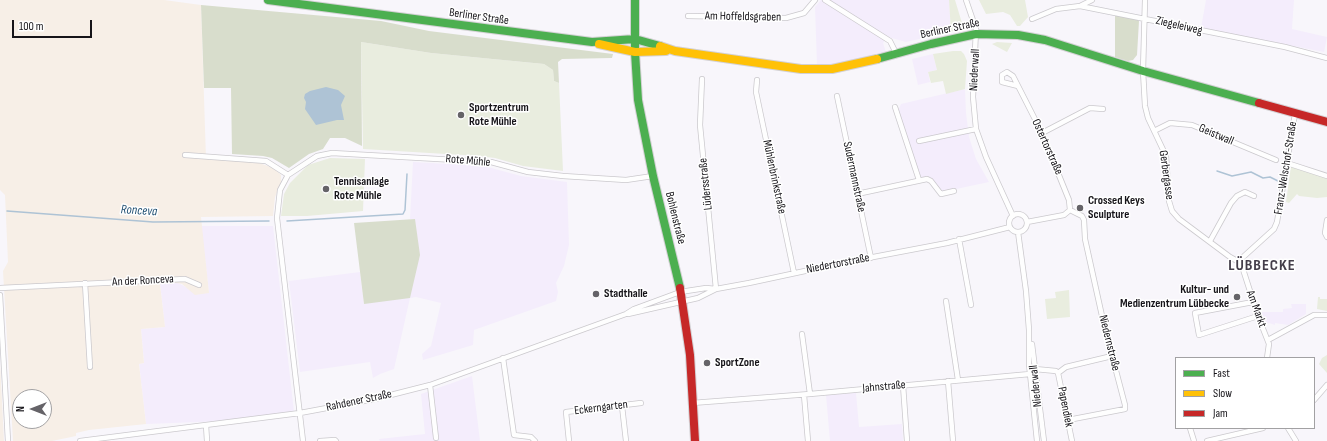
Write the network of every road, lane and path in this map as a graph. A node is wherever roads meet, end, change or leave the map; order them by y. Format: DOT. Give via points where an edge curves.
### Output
graph roads {
  1 [pos="268,0"];
  2 [pos="635,0"];
  3 [pos="815,0"];
  4 [pos="825,0"];
  5 [pos="966,0"];
  6 [pos="1092,0"];
  7 [pos="1145,0"];
  8 [pos="1080,6"];
  9 [pos="688,16"];
  10 [pos="1145,18"];
  11 [pos="1032,19"];
  12 [pos="976,34"];
  13 [pos="635,40"];
  14 [pos="592,42"];
  15 [pos="676,51"];
  16 [pos="635,52"];
  17 [pos="897,55"];
  18 [pos="1327,58"];
  19 [pos="1143,71"];
  20 [pos="702,79"];
  21 [pos="757,80"];
  22 [pos="1018,86"];
  23 [pos="837,96"];
  24 [pos="894,107"];
  25 [pos="1103,109"];
  26 [pos="1295,114"];
  27 [pos="1327,123"];
  28 [pos="976,129"];
  29 [pos="1154,131"];
  30 [pos="1042,134"];
  31 [pos="920,141"];
  32 [pos="185,155"];
  33 [pos="1276,160"];
  34 [pos="1287,163"];
  35 [pos="288,175"];
  36 [pos="653,176"];
  37 [pos="1327,176"];
  38 [pos="919,180"];
  39 [pos="954,191"];
  40 [pos="858,194"];
  41 [pos="1254,196"];
  42 [pos="1070,210"];
  43 [pos="1013,216"];
  44 [pos="1327,220"];
  45 [pos="1027,222"];
  46 [pos="1010,227"];
  47 [pos="1018,232"];
  48 [pos="1327,237"];
  49 [pos="959,240"];
  50 [pos="1210,241"];
  51 [pos="871,258"];
  52 [pos="1240,262"];
  53 [pos="794,272"];
  54 [pos="85,284"];
  55 [pos="199,285"];
  56 [pos="0,288"];
  57 [pos="716,289"];
  58 [pos="680,292"];
  59 [pos="0,295"];
  60 [pos="946,301"];
  61 [pos="682,302"];
  62 [pos="1253,302"];
  63 [pos="971,304"];
  64 [pos="626,314"];
  65 [pos="1327,315"];
  66 [pos="1258,316"];
  67 [pos="1029,330"];
  68 [pos="802,334"];
  69 [pos="1268,340"];
  70 [pos="1112,356"];
  71 [pos="1267,357"];
  72 [pos="503,358"];
  73 [pos="90,367"];
  74 [pos="1036,369"];
  75 [pos="1058,373"];
  76 [pos="1030,374"];
  77 [pos="958,380"];
  78 [pos="948,381"];
  79 [pos="430,384"];
  80 [pos="903,385"];
  81 [pos="1327,385"];
  82 [pos="810,394"];
  83 [pos="804,395"];
  84 [pos="1315,399"];
  85 [pos="641,403"];
  86 [pos="692,403"];
  87 [pos="622,406"];
  88 [pos="300,413"];
  89 [pos="1068,420"];
  90 [pos="206,425"];
  91 [pos="1190,429"];
  92 [pos="1259,429"];
  93 [pos="1289,429"];
  94 [pos="122,438"];
  95 [pos="436,438"];
  96 [pos="8,441"];
  97 [pos="80,441"];
  98 [pos="207,441"];
  99 [pos="303,441"];
  100 [pos="320,441"];
  101 [pos="336,441"];
  102 [pos="535,441"];
  103 [pos="569,441"];
  104 [pos="626,441"];
  105 [pos="695,441"];
  106 [pos="808,441"];
  107 [pos="907,441"];
  108 [pos="954,441"];
  109 [pos="1037,441"];
  110 [pos="1044,441"];
  111 [pos="1072,441"];
  112 [pos="1194,441"];
  113 [pos="1207,441"];
  114 [pos="1296,441"];
  1 -- 14 [label="main road, Berliner Straße"];
  2 -- 13 [label="main road, Bohlenstraße"];
  3 -- 9 [label="street, Am Hoffeldsgraben" via="804,13 786,18"];
  4 -- 17 [label="street" via="890,41"];
  5 -- 12 [label="street, Niederwall"];
  6 -- 8 [label="street"];
  7 -- 10 [label="street, Gerbergasse"];
  8 -- 10 [label="street, Ziegeleiweg"];
  8 -- 11 [label="street, Ziegeleiweg" via="1056,9"];
  10 -- 18 [label="street, Ziegeleiweg"];
  10 -- 19 [label="street, Gerbergasse"];
  12 -- 17 [label="main road, Berliner Straße"];
  12 -- 19 [label="main road, Berliner Straße" via="1000,33 1038,39"];
  12 -- 28 [label="street, Niederwall" via="973,97"];
  13 -- 14 [label="main road, Berliner Straße"];
  13 -- 15 [label="main road, Berliner Straße"];
  13 -- 16 [label="main road, Bohlenstraße"];
  14 -- 16 [label="main road, Berliner Straße"];
  15 -- 16 [label="main road, Berliner Straße"];
  15 -- 17 [label="main road, Berliner Straße" via="816,70 861,64"];
  16 -- 36 [label="main road, Bohlenstraße" via="638,100"];
  19 -- 26 [label="main road, Berliner Straße"];
  19 -- 29 [label="street, Gerbergasse" via="1145,106"];
  20 -- 57 [label="street, Lüdersstraße" via="700,125"];
  21 -- 53 [label="street, Mühlenbrinkstraße" via="756,92"];
  22 -- 30 [label="street, Ostertorstraße"];
  23 -- 40 [label="street, Sudermannstraße"];
  24 -- 38 [label="street"];
  25 -- 30 [label="street" via="1090,108"];
  26 -- 27 [label="main road, Berliner Straße" via="1303,114"];
  26 -- 34 [label="street, Franz-Welschof-Straße"];
  28 -- 31 [label="street"];
  28 -- 43 [label="street, Niederwall"];
  29 -- 33 [label="street, Geistwall" via="1170,123 1192,125"];
  29 -- 50 [label="street, Gerbergasse" via="1164,148 1168,165 1168,192 1172,211"];
  30 -- 42 [label="street, Ostertorstraße" via="1069,200"];
  32 -- 35 [label="street" via="266,161"];
  34 -- 37 [label="street"];
  34 -- 52 [label="street, Franz-Welschof-Straße" via="1274,229"];
  35 -- 36 [label="street, Rote Mühle" via="317,156 332,152 491,162 528,172 563,176 626,180"];
  35 -- 88 [label="street" via="280,190 276,218"];
  36 -- 58 [label="main road, Bohlenstraße"];
  38 -- 39 [label="street" via="931,181 941,194"];
  38 -- 40 [label="street"];
  40 -- 51 [label="street, Sudermannstraße"];
  41 -- 50 [label="street" via="1245,192 1237,196"];
  42 -- 45 [label="street" via="1064,215"];
  42 -- 70 [label="street, Niedernstraße" via="1082,216 1084,220 1085,239"];
  43 -- 45 [label="street" via="1022,215"];
  43 -- 46 [label="street" via="1009,220"];
  44 -- 48 [label="street"];
  45 -- 47 [label="street" via="1024,230"];
  46 -- 47 [label="street"];
  46 -- 49 [label="street, Niedertorstraße"];
  47 -- 67 [label="street, Niederwall"];
  49 -- 51 [label="street, Niedertorstraße"];
  49 -- 63 [label="street"];
  50 -- 52 [label="street"];
  51 -- 53 [label="street, Niedertorstraße"];
  52 -- 62 [label="street, Am Markt"];
  53 -- 57 [label="street, Niedertorstraße"];
  54 -- 55 [label="street, An der Ronceva" via="185,279"];
  54 -- 56 [label="street, An der Ronceva"];
  54 -- 73 [label="street"];
  57 -- 58 [label="street, Niedertorstraße"];
  57 -- 61 [label="street, Niedertorstraße" via="708,295"];
  58 -- 61 [label="main road, Bohlenstraße"];
  58 -- 64 [label="street, Rahdener Straße"];
  59 -- 96 [label="street"];
  60 -- 77 [label="street"];
  61 -- 64 [label="street, Rahdener Straße" via="636,314"];
  61 -- 86 [label="main road, Bohlenstraße" via="690,355"];
  62 -- 66 [label="street, Am Markt"];
  62 -- 66 [label="street" via="1194,313 1198,335"];
  64 -- 72 [label="street, Rahdener Straße"];
  65 -- 69 [label="street" via="1314,316"];
  66 -- 69 [label="street, Am Markt"];
  67 -- 74 [label="street, Niederwall"];
  67 -- 76 [label="street, Niederwall"];
  68 -- 82 [label="street"];
  69 -- 71 [label="street" via="1270,349"];
  70 -- 75 [label="street" via="1066,366"];
  70 -- 89 [label="street, Niedernstraße" via="1125,409"];
  72 -- 79 [label="street, Rahdener Straße"];
  72 -- 102 [label="street" via="514,435 530,437"];
  74 -- 75 [label="street"];
  74 -- 110 [label="street, Niederwall"];
  75 -- 89 [label="street, Papendiek"];
  76 -- 77 [label="street, Jahnstraße"];
  76 -- 109 [label="street, Niederwall"];
  77 -- 78 [label="street, Jahnstraße"];
  78 -- 80 [label="street, Jahnstraße"];
  78 -- 108 [label="street"];
  79 -- 88 [label="street, Rahdener Straße" via="370,400"];
  79 -- 95 [label="street"];
  80 -- 82 [label="street, Jahnstraße"];
  80 -- 107 [label="street"];
  81 -- 84 [label="street"];
  82 -- 83 [label="street, Jahnstraße"];
  83 -- 86 [label="street, Jahnstraße"];
  83 -- 106 [label="street"];
  85 -- 87 [label="street, Eckerngarten"];
  86 -- 105 [label="main road, Bohlenstraße"];
  87 -- 103 [label="street, Eckerngarten" via="566,412"];
  87 -- 104 [label="street"];
  88 -- 90 [label="street, Rahdener Straße"];
  88 -- 99 [label="street"];
  89 -- 111 [label="street, Papendiek"];
  90 -- 94 [label="street, Rahdener Straße"];
  90 -- 98 [label="street"];
  91 -- 112 [label="street"];
  92 -- 113 [label="street"];
  93 -- 114 [label="street"];
  94 -- 97 [label="street, Rahdener Straße"];
  100 -- 101 [label="street"];
}
